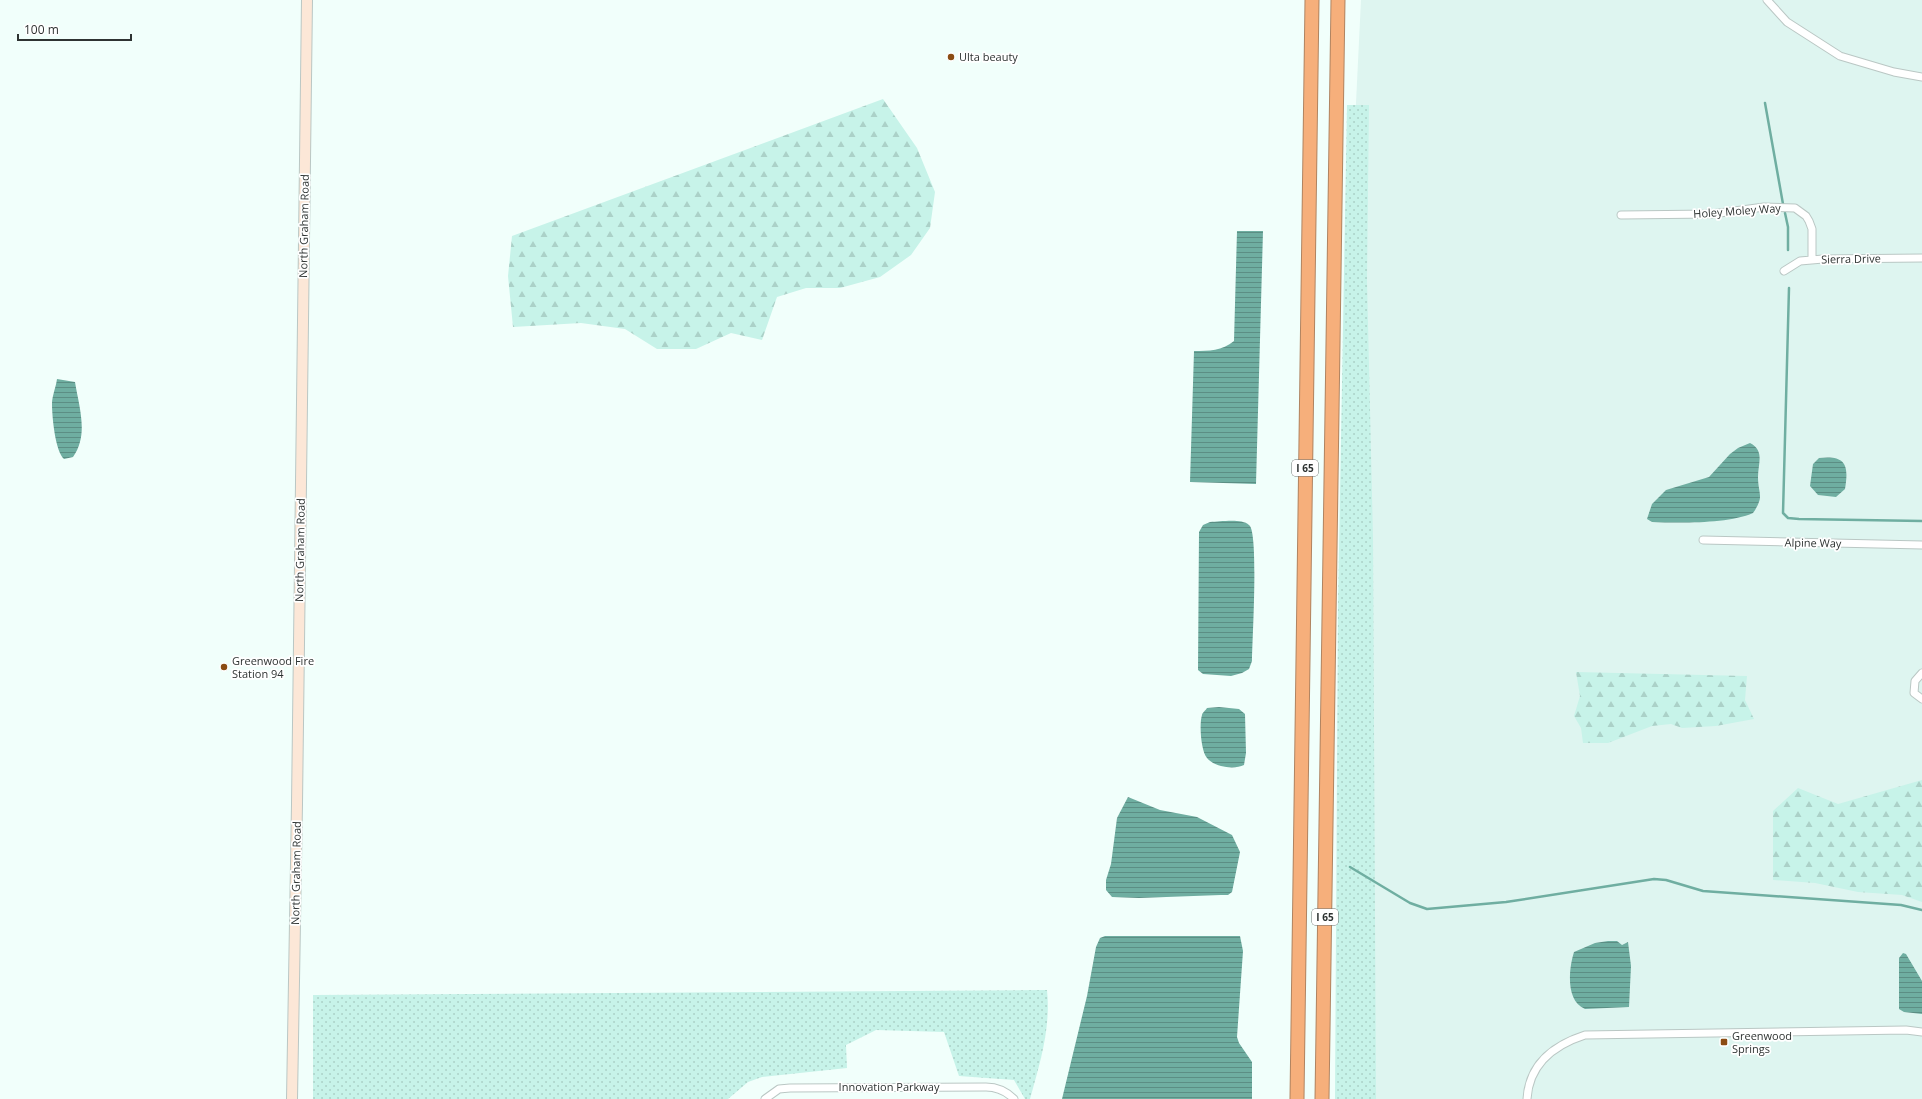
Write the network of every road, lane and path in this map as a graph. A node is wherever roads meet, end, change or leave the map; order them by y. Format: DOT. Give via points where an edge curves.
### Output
graph roads {
  1 [pos="307,0"];
  2 [pos="1312,0"];
  3 [pos="1338,0"];
  4 [pos="1767,0"];
  5 [pos="1922,77"];
  6 [pos="1621,215"];
  7 [pos="1922,258"];
  8 [pos="1812,260"];
  9 [pos="1784,272"];
  10 [pos="1703,540"];
  11 [pos="1922,545"];
  12 [pos="1922,673"];
  13 [pos="1922,699"];
  14 [pos="1922,1032"];
  15 [pos="1322,1095"];
  16 [pos="292,1099"];
  17 [pos="765,1099"];
  18 [pos="1014,1099"];
  19 [pos="1296,1099"];
  20 [pos="1527,1099"];
  1 -- 16 [label="street, North Graham Road"];
  2 -- 19 [label="highway, I 65"];
  3 -- 15 [label="highway, I 65"];
  4 -- 5 [label="street" via="1787,22 1840,56 1894,72"];
  6 -- 8 [label="street, Holey Moley Way" via="1712,214 1764,207 1795,208 1806,216 1812,229"];
  7 -- 8 [label="street, Sierra Drive"];
  8 -- 9 [label="street, Sierra Drive" via="1800,261"];
  10 -- 11 [label="street, Alpine Way"];
  12 -- 13 [label="street" via="1915,681 1914,693"];
  14 -- 20 [label="street" via="1906,1030 1585,1035 1560,1044 1543,1059 1531,1081"];
  17 -- 18 [label="street, Innovation Parkway" via="779,1089 790,1088 978,1087 994,1087"];
}
